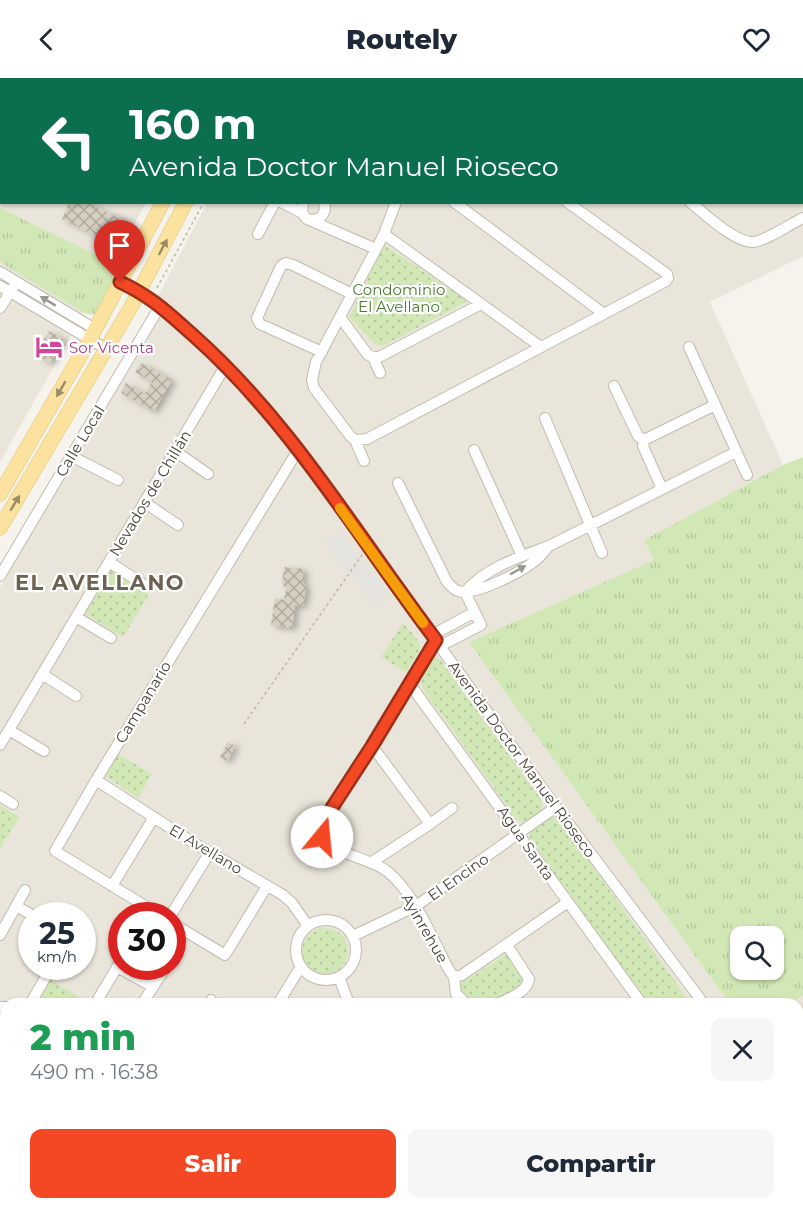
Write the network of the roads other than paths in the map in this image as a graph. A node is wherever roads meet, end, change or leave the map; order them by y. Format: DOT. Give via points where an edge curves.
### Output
graph roads {
  1 [pos="162,204"];
  2 [pos="185,204"];
  3 [pos="274,204"];
  4 [pos="286,204"];
  5 [pos="395,204"];
  6 [pos="457,204"];
  7 [pos="570,204"];
  8 [pos="693,204"];
  9 [pos="324,207"];
  10 [pos="305,212"];
  11 [pos="803,218"];
  12 [pos="336,233"];
  13 [pos="258,234"];
  14 [pos="384,234"];
  15 [pos="376,249"];
  16 [pos="0,272"];
  17 [pos="120,282"];
  18 [pos="9,287"];
  19 [pos="139,291"];
  20 [pos="352,294"];
  21 [pos="480,304"];
  22 [pos="160,306"];
  23 [pos="0,308"];
  24 [pos="604,314"];
  25 [pos="340,317"];
  26 [pos="93,334"];
  27 [pos="541,347"];
  28 [pos="688,347"];
  29 [pos="106,350"];
  30 [pos="322,352"];
  31 [pos="374,357"];
  32 [pos="226,365"];
  33 [pos="380,373"];
  34 [pos="614,386"];
  35 [pos="715,405"];
  36 [pos="545,418"];
  37 [pos="356,440"];
  38 [pos="644,440"];
  39 [pos="298,450"];
  40 [pos="474,450"];
  41 [pos="175,451"];
  42 [pos="735,452"];
  43 [pos="71,456"];
  44 [pos="364,461"];
  45 [pos="208,474"];
  46 [pos="747,475"];
  47 [pos="118,480"];
  48 [pos="398,483"];
  49 [pos="662,489"];
  50 [pos="0,494"];
  51 [pos="144,502"];
  52 [pos="178,525"];
  53 [pos="591,525"];
  54 [pos="0,528"];
  55 [pos="549,546"];
  56 [pos="603,553"];
  57 [pos="522,556"];
  58 [pos="109,562"];
  59 [pos="0,576"];
  60 [pos="143,584"];
  61 [pos="465,592"];
  62 [pos="76,617"];
  63 [pos="111,638"];
  64 [pos="436,640"];
  65 [pos="42,674"];
  66 [pos="409,683"];
  67 [pos="76,696"];
  68 [pos="9,730"];
  69 [pos="0,745"];
  70 [pos="372,746"];
  71 [pos="44,751"];
  72 [pos="96,780"];
  73 [pos="0,796"];
  74 [pos="13,804"];
  75 [pos="556,807"];
  76 [pos="452,808"];
  77 [pos="154,817"];
  78 [pos="430,824"];
  79 [pos="520,833"];
  80 [pos="210,852"];
  81 [pos="372,862"];
  82 [pos="112,886"];
  83 [pos="267,886"];
  84 [pos="25,890"];
  85 [pos="138,902"];
  86 [pos="179,902"];
  87 [pos="568,902"];
  88 [pos="16,906"];
  89 [pos="416,906"];
  90 [pos="308,926"];
  91 [pos="186,931"];
  92 [pos="0,935"];
  93 [pos="353,936"];
  94 [pos="507,945"];
  95 [pos="301,966"];
  96 [pos="339,977"];
  97 [pos="454,977"];
  98 [pos="44,980"];
  99 [pos="109,980"];
  100 [pos="143,980"];
  101 [pos="158,980"];
  102 [pos="153,987"];
  103 [pos="33,998"];
  104 [pos="99,998"];
  105 [pos="146,998"];
  106 [pos="282,998"];
  107 [pos="347,998"];
  108 [pos="460,998"];
  109 [pos="509,998"];
  110 [pos="638,998"];
  111 [pos="700,998"];
  1 -- 17 [label="main road"];
  19 -- 2 [label="main road, one-way"];
  3 -- 13 [label="street"];
  4 -- 10 [label="street"];
  5 -- 14 [label="street"];
  6 -- 24 [label="street"];
  7 -- 24 [label="street" via="667,274 666,282"];
  8 -- 11 [label="street" via="736,237 752,242"];
  9 -- 10 [label="street" via="320,219"];
  9 -- 12 [label="street"];
  10 -- 12 [label="street"];
  12 -- 15 [label="street"];
  14 -- 15 [label="street"];
  14 -- 21 [label="street"];
  15 -- 20 [label="street"];
  16 -- 18 [label="street"];
  17 -- 19 [label="street, Avenida Doctor Manuel Rioseco"];
  17 -- 26 [label="main road"];
  18 -- 23 [label="street"];
  18 -- 26 [label="street"];
  19 -- 22 [label="street, Avenida Doctor Manuel Rioseco"];
  19 -- 29 [label="main road"];
  20 -- 25 [label="street"];
  20 -- 30 [label="street" via="292,265 281,266 257,318 260,324"];
  21 -- 27 [label="street"];
  21 -- 31 [label="street"];
  22 -- 32 [label="street, Avenida Doctor Manuel Rioseco"];
  22 -- 43 [label="street, Calle Local"];
  24 -- 27 [label="street"];
  25 -- 30 [label="street"];
  25 -- 31 [label="street" via="368,355"];
  26 -- 29 [label="main road" via="102,337"];
  26 -- 50 [label="main road, one-way"];
  27 -- 37 [label="street" via="367,439"];
  28 -- 35 [label="street"];
  54 -- 29 [label="main road, one-way"];
  30 -- 37 [label="street" via="313,370 314,388"];
  31 -- 33 [label="street"];
  32 -- 39 [label="street, Avenida Doctor Manuel Rioseco"];
  32 -- 41 [label="street, Nevados de Chillán"];
  34 -- 38 [label="street" via="638,436"];
  35 -- 38 [label="street"];
  35 -- 42 [label="street"];
  36 -- 53 [label="street"];
  37 -- 44 [label="street"];
  38 -- 49 [label="street"];
  39 -- 64 [label="street, Avenida Doctor Manuel Rioseco"];
  39 -- 72 [label="street, Campanario"];
  40 -- 57 [label="street"];
  41 -- 45 [label="street"];
  41 -- 51 [label="street, Nevados de Chillán"];
  42 -- 46 [label="street"];
  42 -- 49 [label="street"];
  43 -- 47 [label="street"];
  43 -- 59 [label="street, Calle Local"];
  48 -- 61 [label="street" via="447,582 456,591"];
  49 -- 53 [label="street"];
  51 -- 52 [label="street"];
  51 -- 58 [label="street, Nevados de Chillán"];
  53 -- 55 [label="street"];
  53 -- 56 [label="street"];
  55 -- 57 [label="street"];
  61 -- 55 [label="street, one-way" via="491,586 536,560"];
  57 -- 61 [label="street" via="476,579"];
  58 -- 60 [label="street"];
  58 -- 62 [label="street, Nevados de Chillán"];
  61 -- 64 [label="street" via="481,625"];
  62 -- 63 [label="street"];
  62 -- 65 [label="street, Nevados de Chillán"];
  64 -- 66 [label="street, Ayinrehue"];
  64 -- 75 [label="street, Avenida Doctor Manuel Rioseco"];
  65 -- 67 [label="street"];
  65 -- 68 [label="street, Nevados de Chillán"];
  66 -- 70 [label="street, Ayinrehue"];
  66 -- 79 [label="street, Agua Santa"];
  68 -- 69 [label="street, Nevados de Chillán"];
  68 -- 71 [label="street"];
  70 -- 78 [label="street"];
  70 -- 81 [label="street, Ayinrehue" via="321,827 328,844"];
  72 -- 77 [label="street, El Avellano"];
  72 -- 82 [label="street, Campanario" via="55,851"];
  73 -- 74 [label="street"];
  75 -- 79 [label="street, El Encino"];
  75 -- 111 [label="street, Avenida Doctor Manuel Rioseco"];
  76 -- 78 [label="street"];
  77 -- 80 [label="street, El Avellano"];
  77 -- 82 [label="street"];
  78 -- 81 [label="street"];
  79 -- 87 [label="street, Agua Santa"];
  79 -- 89 [label="street, El Encino"];
  80 -- 83 [label="street, El Avellano"];
  80 -- 86 [label="street"];
  81 -- 89 [label="street, Ayinrehue" via="386,871"];
  82 -- 85 [label="street, Campanario"];
  83 -- 90 [label="street, El Avellano" via="292,903"];
  83 -- 91 [label="street" via="225,955"];
  84 -- 88 [label="street"];
  87 -- 94 [label="street, Ayinrehue"];
  87 -- 110 [label="street, Agua Santa"];
  88 -- 92 [label="street"];
  89 -- 93 [label="street, El Encino"];
  89 -- 97 [label="street, Ayinrehue"];
  90 -- 93 [label="street" via="331,920"];
  90 -- 95 [label="street" via="298,938 296,948"];
  93 -- 96 [label="street" via="353,964"];
  94 -- 97 [label="street, Ayinrehue"];
  94 -- 109 [label="street" via="529,979 524,990"];
  95 -- 96 [label="street" via="319,979"];
  95 -- 106 [label="street"];
  96 -- 107 [label="street"];
  97 -- 108 [label="street" via="456,994"];
  98 -- 103 [label="street"];
  99 -- 104 [label="street"];
  100 -- 102 [label="street"];
  101 -- 102 [label="street"];
  102 -- 105 [label="street"];
}
